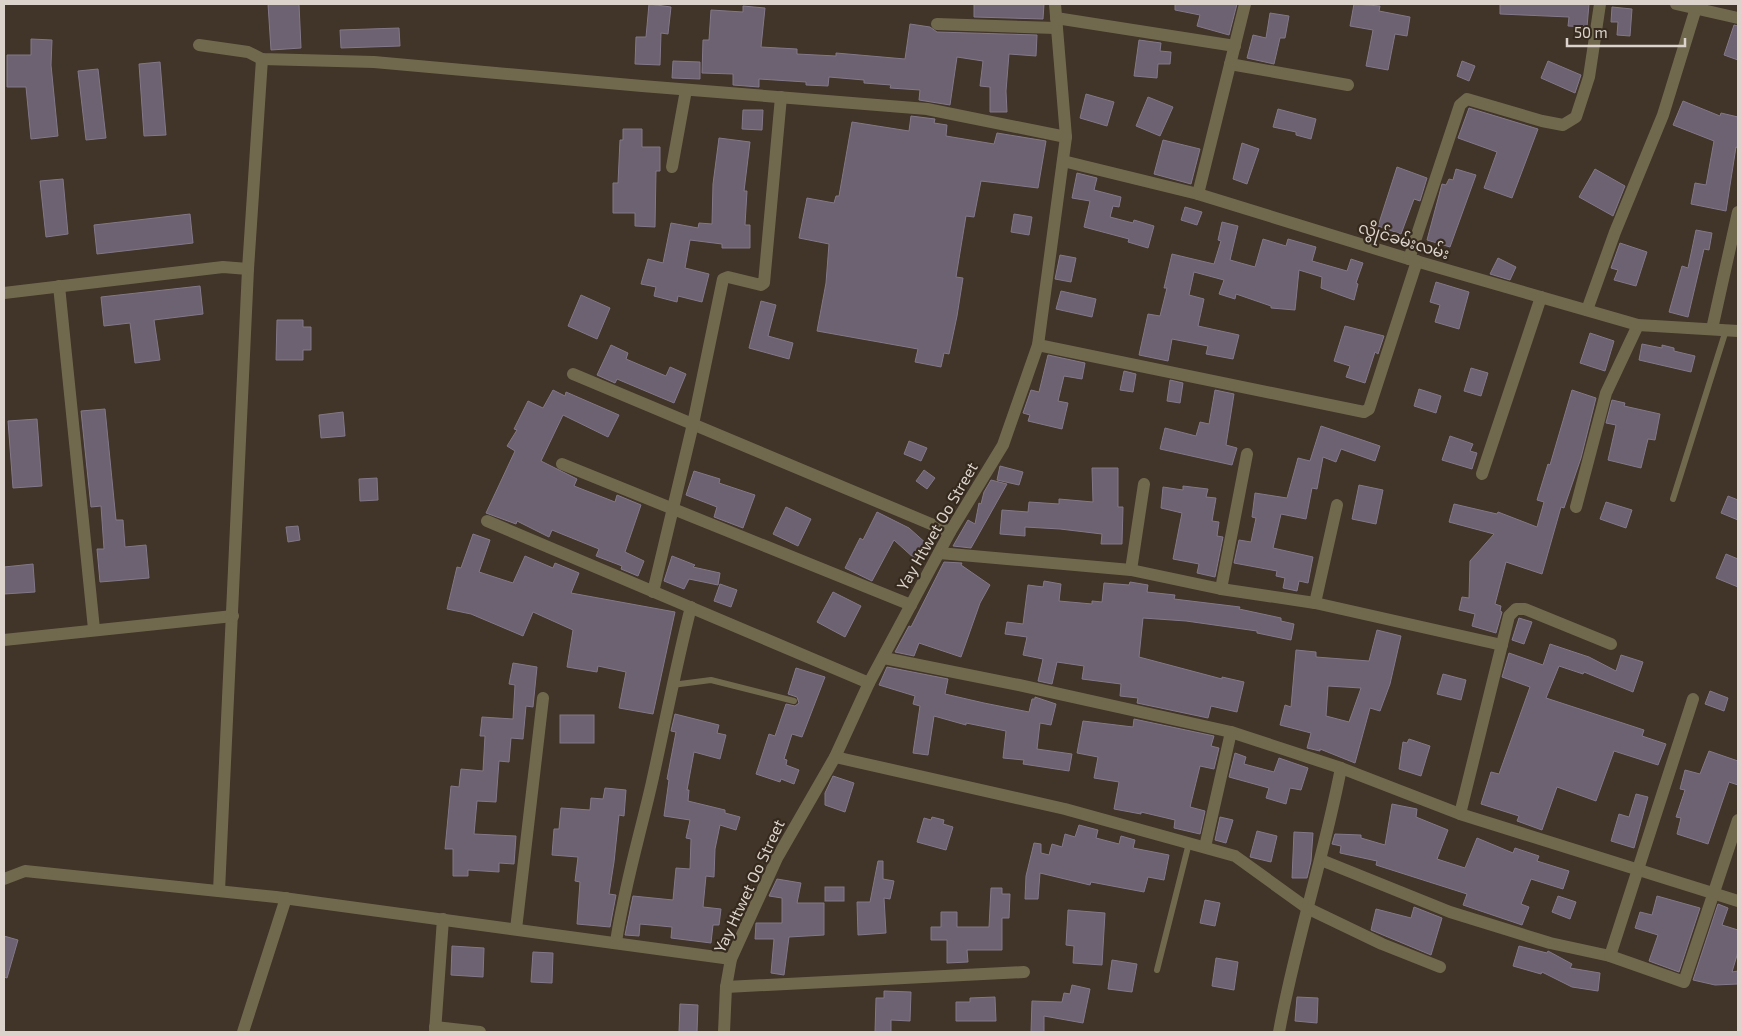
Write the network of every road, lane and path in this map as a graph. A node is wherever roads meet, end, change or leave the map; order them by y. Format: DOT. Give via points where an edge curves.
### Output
graph roads {
  1 [pos="1055,4"];
  2 [pos="1245,4"];
  3 [pos="1600,4"];
  4 [pos="1676,4"];
  5 [pos="1696,8"];
  6 [pos="1738,18"];
  7 [pos="1056,23"];
  8 [pos="937,24"];
  9 [pos="198,45"];
  10 [pos="1235,46"];
  11 [pos="262,59"];
  12 [pos="1230,64"];
  13 [pos="1348,85"];
  14 [pos="686,90"];
  15 [pos="781,97"];
  16 [pos="1066,136"];
  17 [pos="1063,161"];
  18 [pos="672,166"];
  19 [pos="1198,194"];
  20 [pos="1738,212"];
  21 [pos="1413,260"];
  22 [pos="248,269"];
  23 [pos="59,286"];
  24 [pos="4,293"];
  25 [pos="1541,297"];
  26 [pos="1586,310"];
  27 [pos="1638,325"];
  28 [pos="1712,329"];
  29 [pos="1732,330"];
  30 [pos="1038,345"];
  31 [pos="573,374"];
  32 [pos="693,424"];
  33 [pos="1247,454"];
  34 [pos="562,464"];
  35 [pos="1482,474"];
  36 [pos="1144,484"];
  37 [pos="1673,499"];
  38 [pos="1337,505"];
  39 [pos="1576,507"];
  40 [pos="673,509"];
  41 [pos="486,521"];
  42 [pos="950,532"];
  43 [pos="939,553"];
  44 [pos="1131,570"];
  45 [pos="1221,588"];
  46 [pos="653,592"];
  47 [pos="1315,603"];
  48 [pos="911,605"];
  49 [pos="691,607"];
  50 [pos="233,616"];
  51 [pos="94,629"];
  52 [pos="4,640"];
  53 [pos="1611,644"];
  54 [pos="1502,645"];
  55 [pos="884,658"];
  56 [pos="869,682"];
  57 [pos="671,685"];
  58 [pos="543,698"];
  59 [pos="1693,699"];
  60 [pos="794,700"];
  61 [pos="1231,732"];
  62 [pos="835,757"];
  63 [pos="1342,768"];
  64 [pos="1460,814"];
  65 [pos="1738,820"];
  66 [pos="1189,843"];
  67 [pos="1206,847"];
  68 [pos="1321,860"];
  69 [pos="1637,868"];
  70 [pos="4,879"];
  71 [pos="219,891"];
  72 [pos="1714,894"];
  73 [pos="286,898"];
  74 [pos="1738,902"];
  75 [pos="1307,908"];
  76 [pos="443,919"];
  77 [pos="516,929"];
  78 [pos="616,942"];
  79 [pos="1610,956"];
  80 [pos="731,959"];
  81 [pos="1440,967"];
  82 [pos="1157,970"];
  83 [pos="1024,972"];
  84 [pos="726,987"];
  85 [pos="435,1030"];
  86 [pos="243,1032"];
  87 [pos="480,1032"];
  88 [pos="724,1032"];
  89 [pos="1279,1032"];
  1 -- 7 [label="street, Yay Htwet Oo Street"];
  2 -- 10 [label="street"];
  3 -- 21 [label="street" via="1589,77 1576,118 1563,124 1467,100 1460,105"];
  4 -- 5 [label="street"];
  5 -- 6 [label="street"];
  5 -- 26 [label="street" via="1663,115"];
  7 -- 8 [label="street"];
  7 -- 10 [label="street"];
  7 -- 16 [label="street, Yay Htwet Oo Street"];
  9 -- 11 [label="street" via="248,52"];
  10 -- 12 [label="street"];
  11 -- 14 [label="street" via="374,62"];
  11 -- 22 [label="street"];
  12 -- 13 [label="street"];
  12 -- 19 [label="street"];
  14 -- 15 [label="street"];
  14 -- 18 [label="street"];
  15 -- 16 [label="street" via="927,109"];
  15 -- 32 [label="street" via="764,283 723,279"];
  16 -- 17 [label="street, Yay Htwet Oo Street"];
  17 -- 19 [label="street, လွိုင်ခမ်းလမ်း"];
  17 -- 30 [label="street, Yay Htwet Oo Street"];
  19 -- 21 [label="street, လွိုင်ခမ်းလမ်း"];
  20 -- 28 [label="street"];
  21 -- 25 [label="street, လွိုင်ခမ်းလမ်း"];
  21 -- 30 [label="street" via="1369,409 1364,412"];
  22 -- 23 [label="street" via="223,267"];
  22 -- 50 [label="street"];
  23 -- 24 [label="street"];
  23 -- 51 [label="street"];
  25 -- 26 [label="street, လွိုင်ခမ်းလမ်း"];
  25 -- 35 [label="street"];
  26 -- 27 [label="street, လွိုင်ခမ်းလမ်း"];
  27 -- 28 [label="street, လွိုင်ခမ်းလမ်း"];
  27 -- 39 [label="street" via="1606,394"];
  28 -- 29 [label="street, လွိုင်ခမ်းလမ်း"];
  29 -- 37 [label="lane"];
  30 -- 42 [label="street, Yay Htwet Oo Street" via="1003,445"];
  31 -- 32 [label="street"];
  32 -- 40 [label="street"];
  32 -- 42 [label="street"];
  33 -- 45 [label="street"];
  34 -- 40 [label="street"];
  36 -- 44 [label="street"];
  38 -- 47 [label="street"];
  40 -- 46 [label="street"];
  40 -- 48 [label="street"];
  41 -- 46 [label="street"];
  42 -- 43 [label="street, Yay Htwet Oo Street"];
  43 -- 44 [label="street"];
  43 -- 48 [label="street, Yay Htwet Oo Street"];
  44 -- 45 [label="street"];
  45 -- 47 [label="street"];
  46 -- 49 [label="street"];
  47 -- 54 [label="street"];
  48 -- 55 [label="street, Yay Htwet Oo Street"];
  49 -- 56 [label="street"];
  49 -- 57 [label="street"];
  50 -- 51 [label="street"];
  50 -- 71 [label="street"];
  51 -- 52 [label="street"];
  53 -- 54 [label="street" via="1536,612 1516,609 1509,616"];
  54 -- 64 [label="street"];
  55 -- 56 [label="street, Yay Htwet Oo Street"];
  55 -- 61 [label="street"];
  56 -- 62 [label="street, Yay Htwet Oo Street"];
  57 -- 60 [label="lane" via="711,680"];
  57 -- 78 [label="street"];
  58 -- 77 [label="street"];
  59 -- 69 [label="street"];
  61 -- 63 [label="street"];
  61 -- 67 [label="street"];
  62 -- 66 [label="street" via="1064,809"];
  62 -- 80 [label="street, Yay Htwet Oo Street" via="777,858"];
  63 -- 64 [label="street"];
  63 -- 68 [label="street"];
  64 -- 69 [label="street"];
  65 -- 72 [label="street"];
  66 -- 67 [label="street"];
  66 -- 82 [label="lane"];
  67 -- 75 [label="street" via="1235,856"];
  68 -- 75 [label="street"];
  68 -- 79 [label="street" via="1450,912 1550,943"];
  69 -- 72 [label="street"];
  69 -- 79 [label="street"];
  70 -- 71 [label="street" via="26,870"];
  71 -- 73 [label="street"];
  72 -- 74 [label="street"];
  72 -- 79 [label="street" via="1684,982"];
  73 -- 76 [label="street"];
  73 -- 86 [label="street"];
  75 -- 81 [label="street"];
  75 -- 89 [label="street"];
  76 -- 77 [label="street"];
  76 -- 85 [label="street"];
  77 -- 78 [label="street"];
  78 -- 80 [label="street"];
  80 -- 84 [label="street, Yay Htwet Oo Street"];
  83 -- 84 [label="street"];
  84 -- 88 [label="street, Yay Htwet Oo Street"];
  85 -- 87 [label="street"];
}
